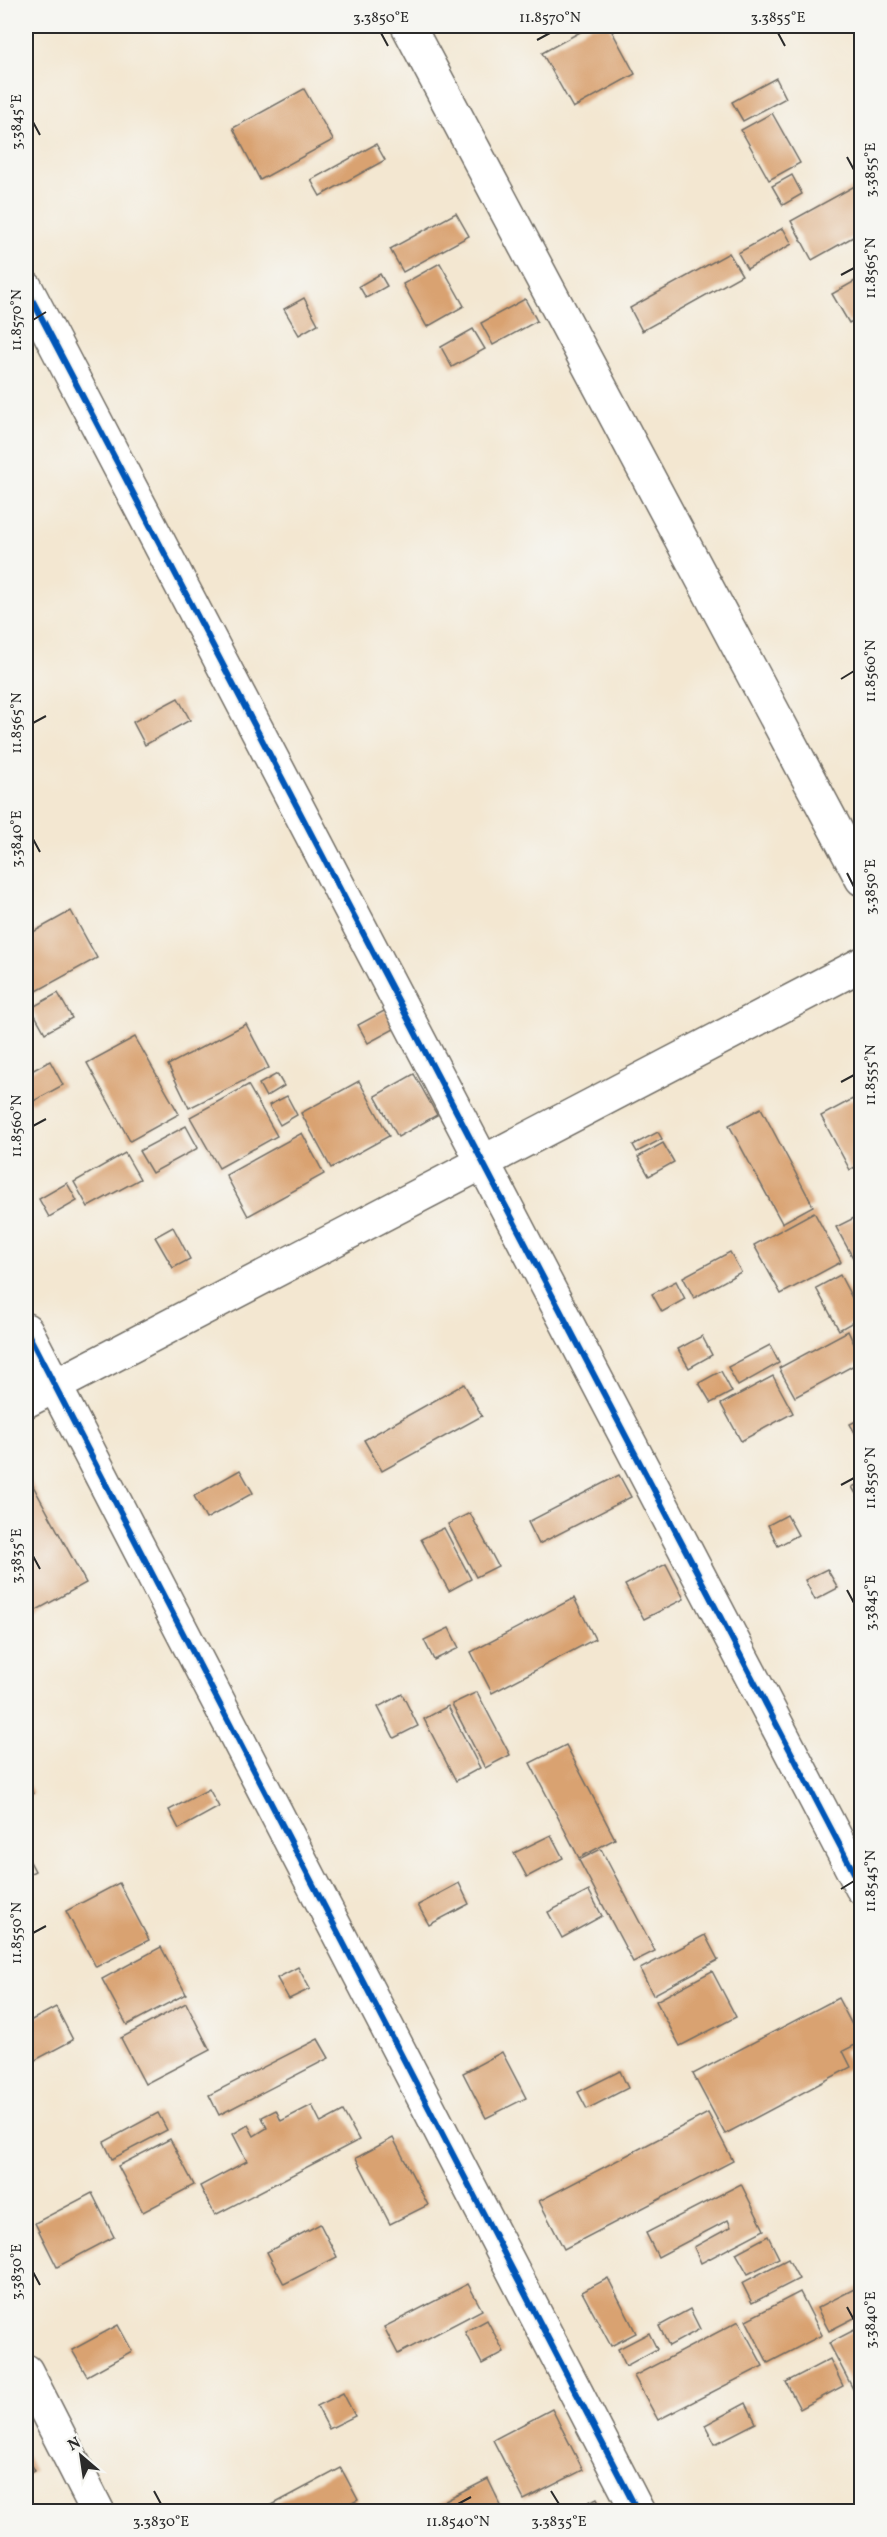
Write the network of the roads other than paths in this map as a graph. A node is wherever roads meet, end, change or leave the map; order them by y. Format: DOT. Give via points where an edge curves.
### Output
graph roads {
  1 [pos="408,26"];
  2 [pos="26,288"];
  3 [pos="861,879"];
  4 [pos="861,964"];
  5 [pos="482,1162"];
  6 [pos="26,1330"];
  7 [pos="55,1386"];
  8 [pos="26,1401"];
  9 [pos="861,1888"];
  10 [pos="26,2371"];
  11 [pos="98,2511"];
  12 [pos="638,2511"];
  1 -- 3 [label="street"];
  2 -- 5 [label="street"];
  4 -- 5 [label="street"];
  5 -- 7 [label="street"];
  5 -- 9 [label="street"];
  6 -- 7 [label="street"];
  7 -- 8 [label="street"];
  7 -- 12 [label="street"];
  10 -- 11 [label="street"];
}
